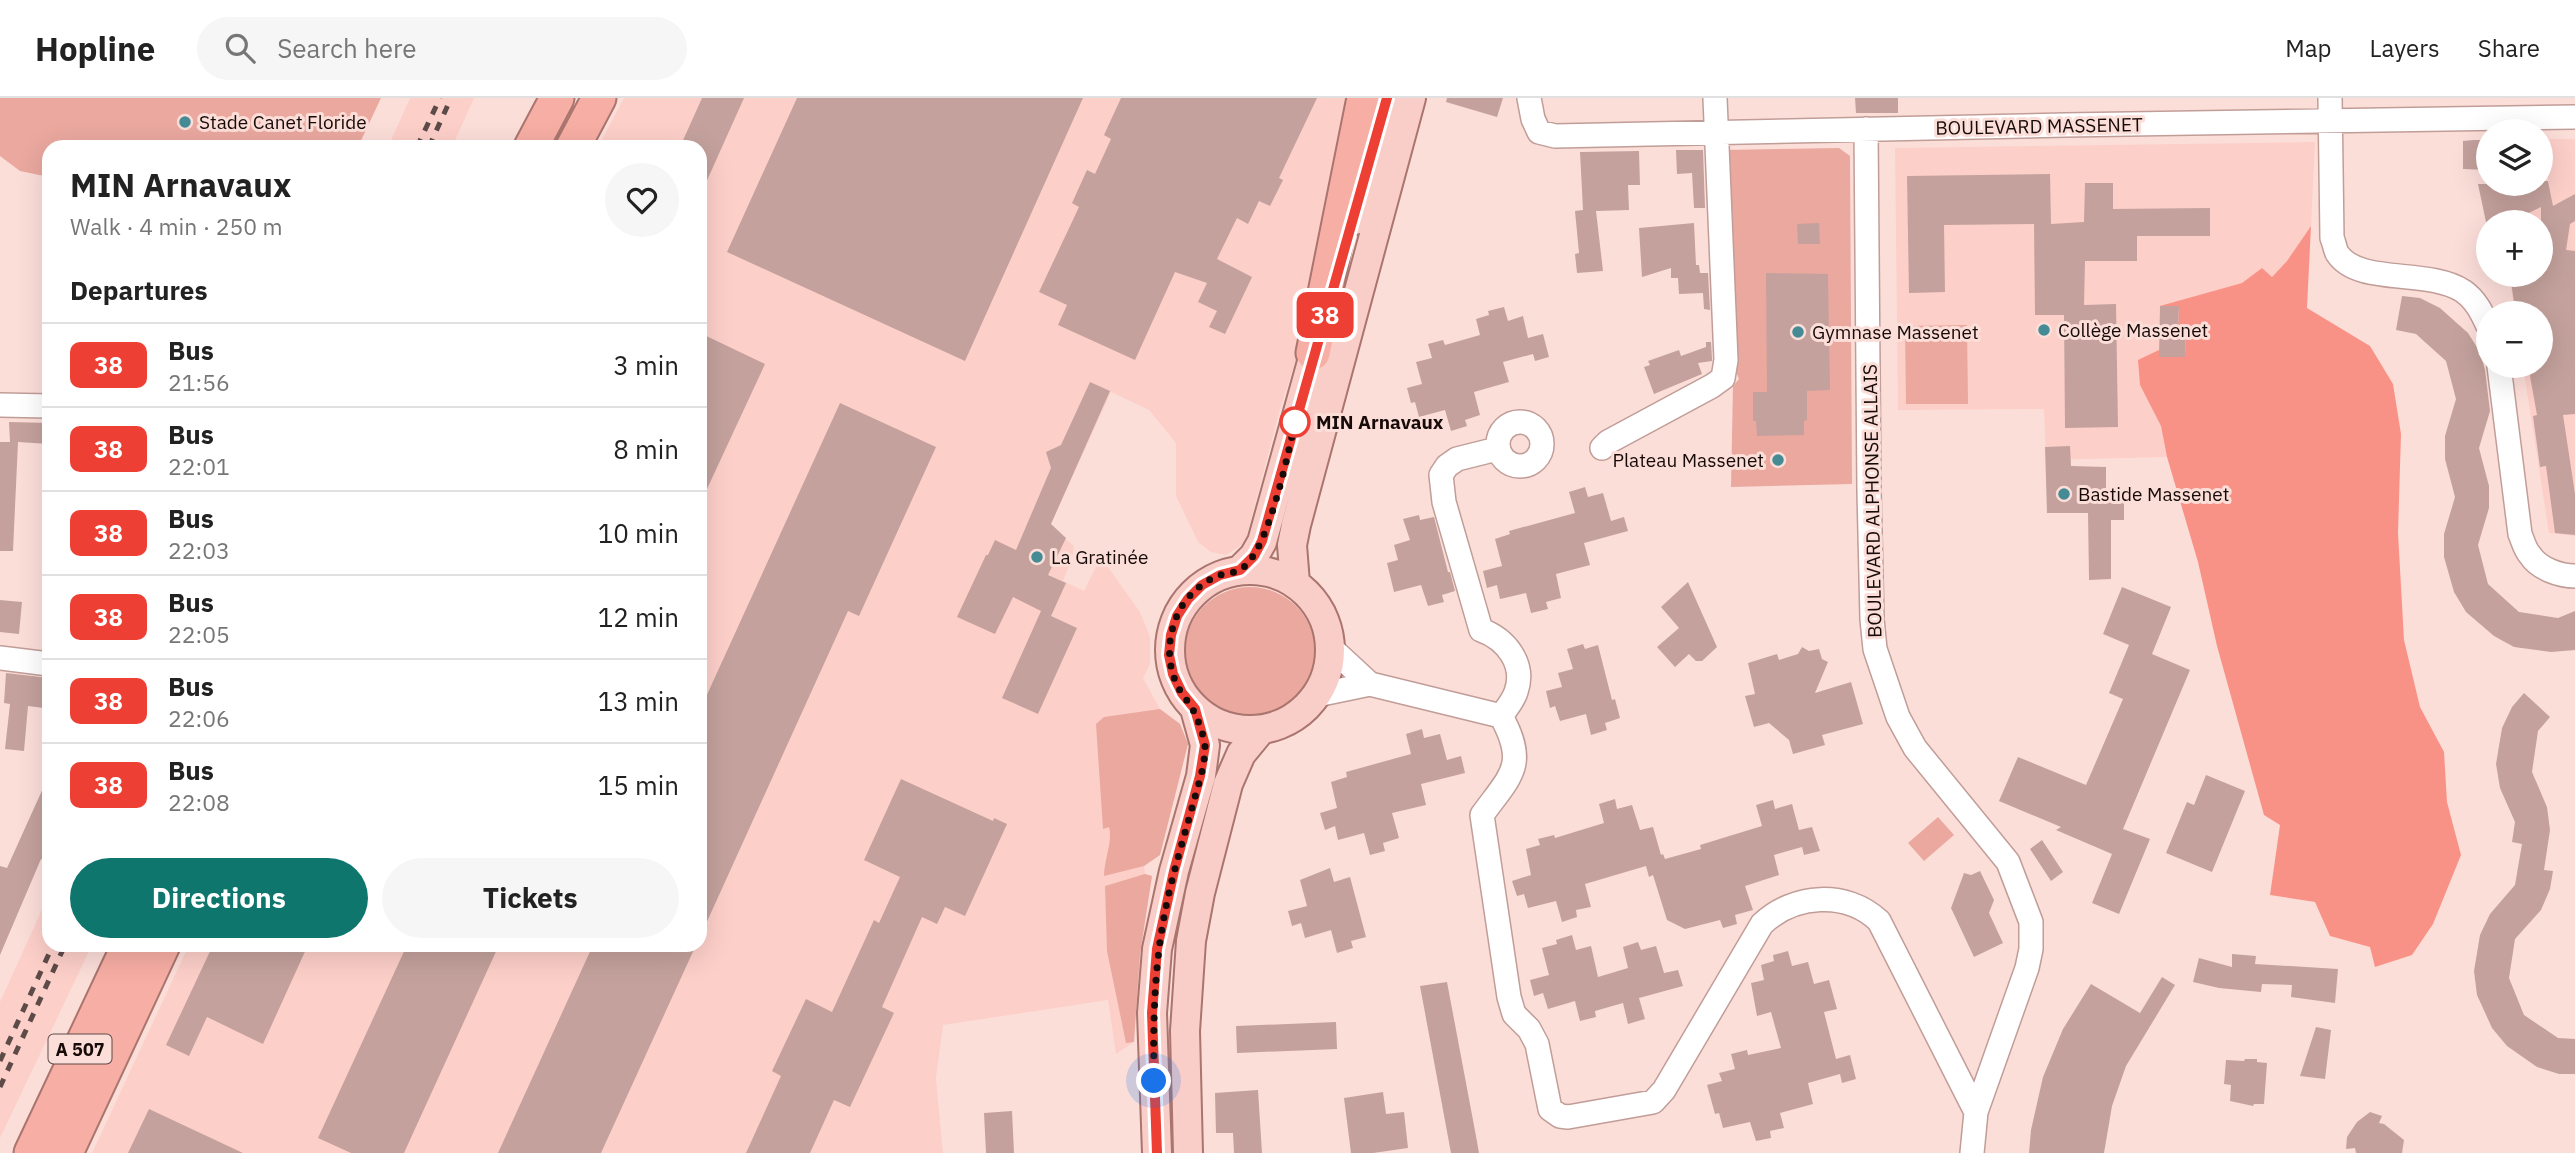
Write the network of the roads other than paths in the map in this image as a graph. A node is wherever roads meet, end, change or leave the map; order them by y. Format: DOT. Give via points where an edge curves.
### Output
graph roads {
  1 [pos="534,98"];
  2 [pos="557,98"];
  3 [pos="599,98"];
  4 [pos="1364,98"];
  5 [pos="1387,98"];
  6 [pos="1411,98"];
  7 [pos="1529,98"];
  8 [pos="1715,98"];
  9 [pos="2329,98"];
  10 [pos="2575,117"];
  11 [pos="2330,122"];
  12 [pos="1866,129"];
  13 [pos="1717,133"];
  14 [pos="514,140"];
  15 [pos="535,140"];
  16 [pos="577,140"];
  17 [pos="2476,305"];
  18 [pos="1313,354"];
  19 [pos="2500,378"];
  20 [pos="0,405"];
  21 [pos="42,407"];
  22 [pos="1602,448"];
  23 [pos="1497,449"];
  24 [pos="1240,570"];
  25 [pos="2575,576"];
  26 [pos="1295,583"];
  27 [pos="1330,647"];
  28 [pos="0,658"];
  29 [pos="42,663"];
  30 [pos="1370,684"];
  31 [pos="1317,695"];
  32 [pos="1195,709"];
  33 [pos="1501,716"];
  34 [pos="1260,730"];
  35 [pos="126,952"];
  36 [pos="160,952"];
  37 [pos="1976,1112"];
  38 [pos="31,1153"];
  39 [pos="66,1153"];
  40 [pos="1157,1153"];
  41 [pos="1188,1153"];
  42 [pos="1972,1153"];
  1 -- 14 [label="highway"];
  2 -- 15 [label="highway"];
  3 -- 16 [label="highway"];
  4 -- 18 [label="highway"];
  5 -- 18 [label="main road"];
  6 -- 26 [label="main road" via="1296,525 1292,545"];
  7 -- 13 [label="street, BOULEVARD MASSENET" via="1539,132 1555,136"];
  8 -- 13 [label="street"];
  9 -- 11 [label="street"];
  10 -- 11 [label="street, BOULEVARD MASSENET"];
  11 -- 12 [label="street, BOULEVARD MASSENET"];
  11 -- 17 [label="street" via="2332,237 2337,254 2367,273 2448,283"];
  12 -- 13 [label="street, BOULEVARD MASSENET"];
  12 -- 37 [label="street, BOULEVARD ALPHONSE ALLAIS" via="1875,649 1898,717 1915,748 2008,862 2031,922 2027,968"];
  13 -- 22 [label="street" via="1723,377"];
  18 -- 24 [label="main road" via="1262,541"];
  19 -- 25 [label="street" via="2520,534 2530,556 2544,567"];
  20 -- 21 [label="street"];
  23 -- 33 [label="street" via="1457,459 1441,475 1444,502 1481,630 1494,634 1516,659 1517,691"];
  24 -- 26 [label="main road" via="1269,572"];
  24 -- 32 [label="main road" via="1202,585 1174,625 1169,655 1173,674"];
  26 -- 27 [label="main road" via="1313,600 1325,622"];
  27 -- 30 [label="street"];
  27 -- 31 [label="main road" via="1328,672"];
  28 -- 29 [label="street"];
  30 -- 31 [label="street"];
  30 -- 33 [label="street"];
  31 -- 34 [label="main road" via="1302,712"];
  32 -- 34 [label="main road" via="1214,723"];
  32 -- 40 [label="main road" via="1204,755 1157,949 1152,1013"];
  33 -- 37 [label="street" via="1516,756 1513,772 1482,815 1509,997 1514,1014 1537,1044 1550,1109 1568,1117 1653,1102 1762,924 1776,911 1797,903 1833,898 1868,910 1879,921"];
  34 -- 41 [label="main road" via="1241,754 1228,784 1191,941 1185,1031"];
  35 -- 38 [label="highway, A 507"];
  36 -- 39 [label="highway, A 507"];
  37 -- 42 [label="street, BOULEVARD ALPHONSE ALLAIS"];
}
